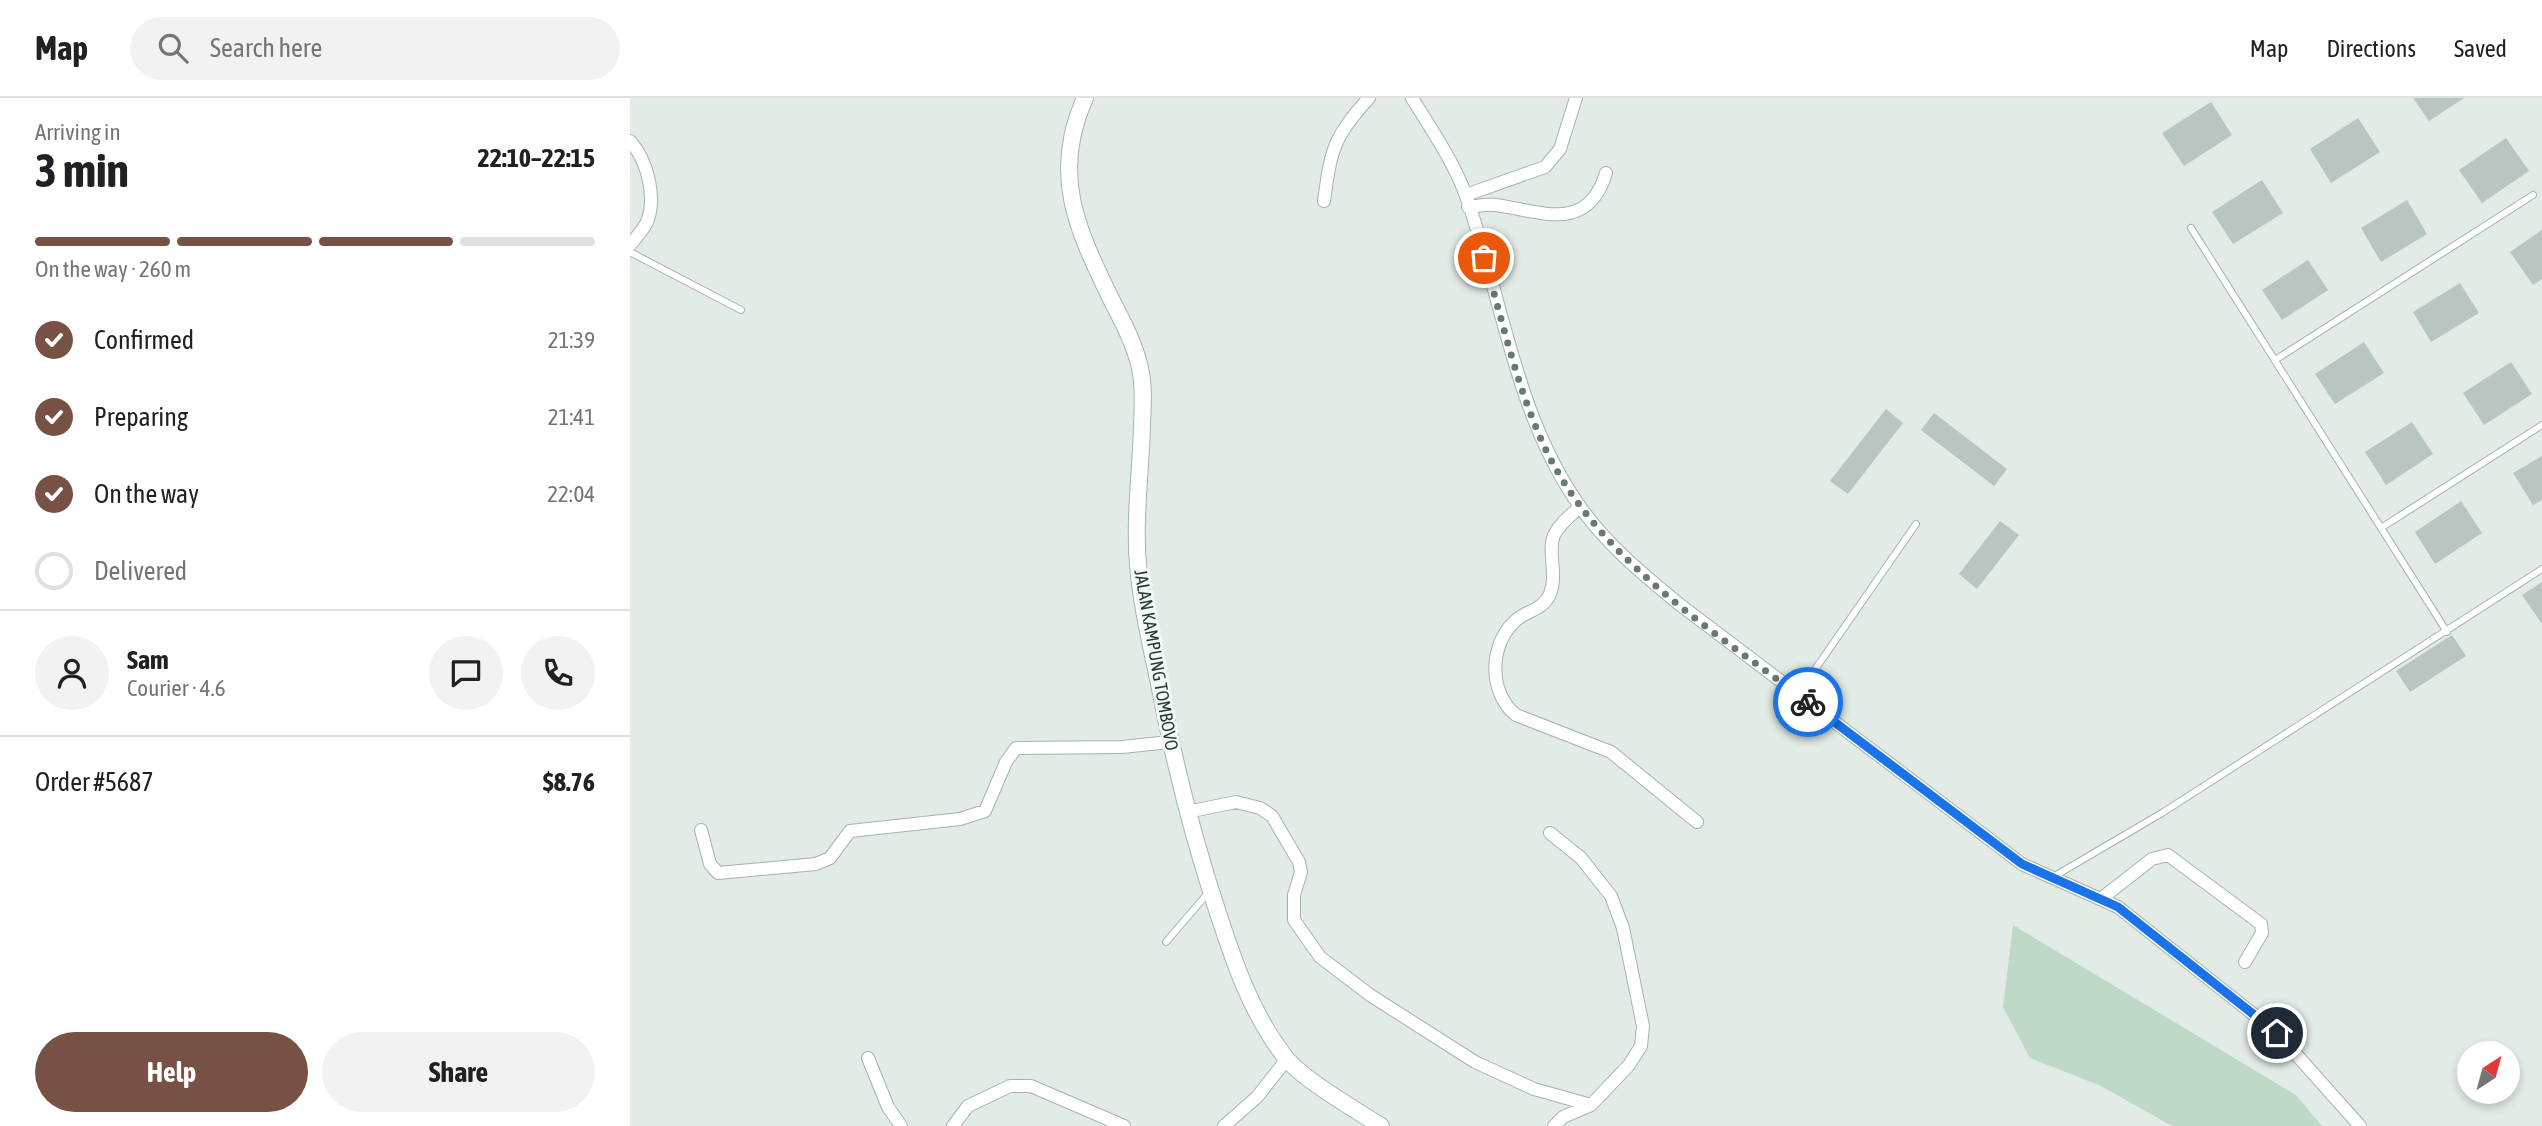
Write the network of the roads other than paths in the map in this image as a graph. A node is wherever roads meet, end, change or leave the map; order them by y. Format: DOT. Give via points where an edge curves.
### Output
graph roads {
  1 [pos="1085,98"];
  2 [pos="1369,98"];
  3 [pos="1412,98"];
  4 [pos="1576,98"];
  5 [pos="630,141"];
  6 [pos="1606,173"];
  7 [pos="2533,195"];
  8 [pos="1324,201"];
  9 [pos="1467,201"];
  10 [pos="2192,228"];
  11 [pos="630,245"];
  12 [pos="630,252"];
  13 [pos="740,310"];
  14 [pos="2275,360"];
  15 [pos="2542,425"];
  16 [pos="1580,507"];
  17 [pos="1916,524"];
  18 [pos="2381,528"];
  19 [pos="2542,569"];
  20 [pos="2447,632"];
  21 [pos="1798,694"];
  22 [pos="1170,742"];
  23 [pos="1187,812"];
  24 [pos="1697,822"];
  25 [pos="701,830"];
  26 [pos="1550,834"];
  27 [pos="2051,878"];
  28 [pos="1210,891"];
  29 [pos="2102,898"];
  30 [pos="1166,942"];
  31 [pos="2245,962"];
  32 [pos="868,1059"];
  33 [pos="1287,1059"];
  34 [pos="1591,1105"];
  35 [pos="901,1126"];
  36 [pos="953,1126"];
  37 [pos="1124,1126"];
  38 [pos="1224,1126"];
  39 [pos="1381,1126"];
  40 [pos="1554,1126"];
  41 [pos="2360,1126"];
  1 -- 22 [label="street, JALAN KAMPUNG TOMBOVO" via="1073,133 1069,194 1085,244 1128,332 1140,368 1138,566"];
  2 -- 8 [label="street" via="1335,143"];
  3 -- 9 [label="street"];
  4 -- 9 [label="street" via="1560,149 1545,167"];
  5 -- 11 [label="street" via="646,170 650,203 646,224"];
  6 -- 9 [label="street" via="1589,205 1569,213 1527,212"];
  7 -- 14 [label="lane"];
  9 -- 16 [label="street" via="1525,397 1546,450"];
  10 -- 14 [label="lane"];
  12 -- 13 [label="lane"];
  14 -- 18 [label="lane"];
  15 -- 18 [label="lane"];
  16 -- 21 [label="street" via="1626,560"];
  16 -- 24 [label="street" via="1554,535 1554,583 1546,601 1514,620 1498,647 1498,690 1505,706 1516,715 1611,752"];
  17 -- 21 [label="lane"];
  18 -- 20 [label="lane"];
  19 -- 20 [label="lane"];
  20 -- 27 [label="lane"];
  21 -- 27 [label="street" via="2022,864"];
  22 -- 23 [label="street, JALAN KAMPUNG TOMBOVO"];
  22 -- 25 [label="street" via="1016,748 985,811 960,819 850,831 830,858 816,864 718,873 710,864"];
  23 -- 28 [label="street, JALAN KAMPUNG TOMBOVO"];
  23 -- 34 [label="street" via="1236,802 1272,816 1301,872 1294,895 1294,920 1320,957 1475,1062 1534,1089"];
  26 -- 34 [label="street" via="1581,858 1611,896 1623,929 1643,1026 1635,1057"];
  27 -- 29 [label="street"];
  28 -- 30 [label="lane"];
  28 -- 33 [label="street, JALAN KAMPUNG TOMBOVO" via="1247,994"];
  29 -- 31 [label="street" via="2152,859 2168,855 2260,925 2263,933"];
  29 -- 41 [label="street" via="2277,1033"];
  32 -- 35 [label="street"];
  33 -- 38 [label="street" via="1257,1097"];
  33 -- 39 [label="street, JALAN KAMPUNG TOMBOVO"];
  34 -- 40 [label="street"];
  36 -- 37 [label="street" via="968,1106 1010,1086 1031,1086"];
}
